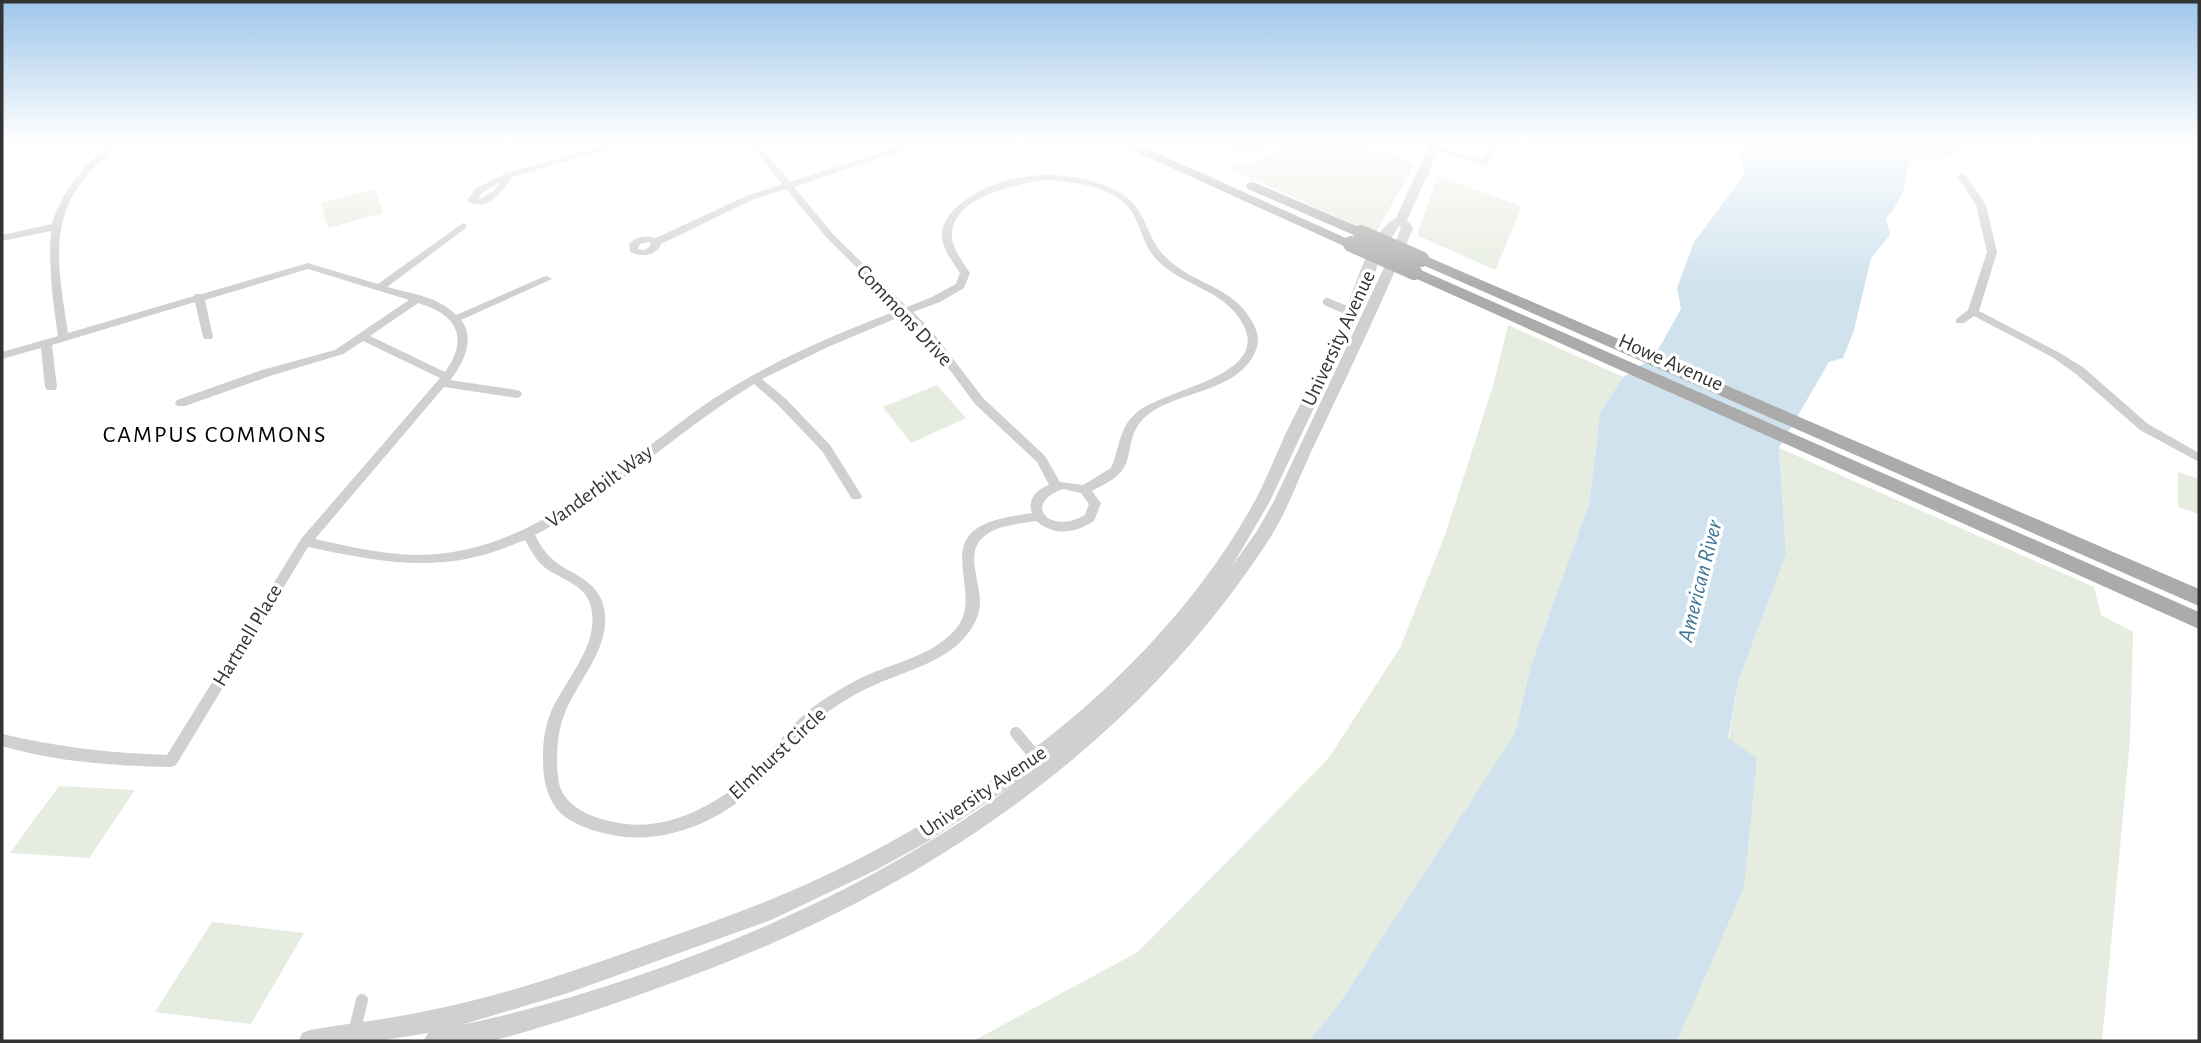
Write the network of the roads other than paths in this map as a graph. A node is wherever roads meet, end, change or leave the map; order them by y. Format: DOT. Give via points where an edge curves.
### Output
graph roads {
  1 [pos="72,192"];
  2 [pos="772,192"];
  3 [pos="793,192"];
  4 [pos="985,192"];
  5 [pos="1108,192"];
  6 [pos="1243,192"];
  7 [pos="1257,192"];
  8 [pos="1414,192"];
  9 [pos="1972,192"];
  10 [pos="1401,220"];
  11 [pos="463,226"];
  12 [pos="54,227"];
  13 [pos="2,238"];
  14 [pos="1356,238"];
  15 [pos="656,242"];
  16 [pos="1417,265"];
  17 [pos="547,279"];
  18 [pos="380,288"];
  19 [pos="199,296"];
  20 [pos="417,299"];
  21 [pos="1327,302"];
  22 [pos="906,310"];
  23 [pos="1518,310"];
  24 [pos="1351,312"];
  25 [pos="1973,312"];
  26 [pos="456,319"];
  27 [pos="1960,321"];
  28 [pos="63,337"];
  29 [pos="208,337"];
  30 [pos="363,337"];
  31 [pos="46,342"];
  32 [pos="2,356"];
  33 [pos="755,379"];
  34 [pos="444,380"];
  35 [pos="51,387"];
  36 [pos="516,394"];
  37 [pos="181,403"];
  38 [pos="2199,458"];
  39 [pos="1055,486"];
  40 [pos="1085,490"];
  41 [pos="856,496"];
  42 [pos="1038,516"];
  43 [pos="528,535"];
  44 [pos="305,542"];
  45 [pos="2199,598"];
  46 [pos="2199,621"];
  47 [pos="1016,733"];
  48 [pos="2,740"];
  49 [pos="1035,756"];
  50 [pos="362,1000"];
  51 [pos="354,1033"];
  52 [pos="310,1041"];
  53 [pos="434,1041"];
  1 -- 12 [label="street"];
  2 -- 15 [label="street"];
  3 -- 22 [label="street, Commons Drive" via="850,257"];
  4 -- 22 [label="street, Vanderbilt Way" via="958,210 948,228 947,242 965,279 954,290"];
  5 -- 40 [label="street, Vanderbilt Way" via="1138,214 1162,259 1238,308 1254,338 1249,355 1226,376 1144,411 1126,435 1116,471"];
  6 -- 14 [label="main road, Howe Avenue"];
  7 -- 14 [label="main road, Howe Avenue"];
  8 -- 10 [label="street, University Avenue"];
  9 -- 25 [label="street" via="1981,205 1992,252"];
  10 -- 24 [label="street, University Avenue" via="1392,224"];
  10 -- 53 [label="street, University Avenue" via="1407,228 1395,257 1266,531 1153,675 1079,745 1037,780 932,851 761,940 588,1003"];
  11 -- 18 [label="street"];
  12 -- 13 [label="street"];
  12 -- 28 [label="street"];
  14 -- 16 [label="main road, Howe Avenue, bridge"];
  16 -- 23 [label="main road, Howe Avenue"];
  17 -- 26 [label="street"];
  18 -- 19 [label="street" via="308,266"];
  18 -- 20 [label="street"];
  19 -- 28 [label="street"];
  19 -- 29 [label="street"];
  20 -- 26 [label="street"];
  20 -- 30 [label="street"];
  21 -- 24 [label="street"];
  22 -- 33 [label="street, Vanderbilt Way"];
  22 -- 39 [label="street, Commons Drive" via="979,401 1041,459"];
  23 -- 45 [label="main road, Howe Avenue"];
  23 -- 46 [label="main road, Howe Avenue"];
  24 -- 49 [label="street, University Avenue" via="1267,495 1210,585 1152,656 1079,723"];
  25 -- 27 [label="street"];
  25 -- 38 [label="street" via="2072,365 2144,428"];
  26 -- 34 [label="street, Hartnell Place" via="463,332 463,349"];
  28 -- 31 [label="street"];
  30 -- 34 [label="street"];
  30 -- 37 [label="street" via="320,360 266,373"];
  31 -- 32 [label="street"];
  31 -- 35 [label="street"];
  33 -- 41 [label="street" via="826,448"];
  33 -- 43 [label="street, Vanderbilt Way" via="687,422 587,500"];
  34 -- 36 [label="street"];
  34 -- 44 [label="street, Hartnell Place"];
  39 -- 40 [label="street"];
  39 -- 42 [label="street" via="1038,498"];
  40 -- 42 [label="street" via="1095,503 1083,524 1053,527"];
  42 -- 43 [label="street, Elmhurst Circle" via="994,526 974,537 966,558 974,611 968,626 946,645 855,686 820,709 735,796 682,824 623,833 570,813 551,786 550,743 556,718 596,639 599,614 590,590 543,559"];
  43 -- 44 [label="street, Vanderbilt Way" via="473,554 429,559"];
  44 -- 48 [label="street, Hartnell Place" via="171,761 106,760"];
  47 -- 49 [label="street"];
  49 -- 51 [label="street, University Avenue" via="934,827 765,913 521,996 432,1020"];
  50 -- 51 [label="street"];
  51 -- 52 [label="street, University Avenue"];
}
